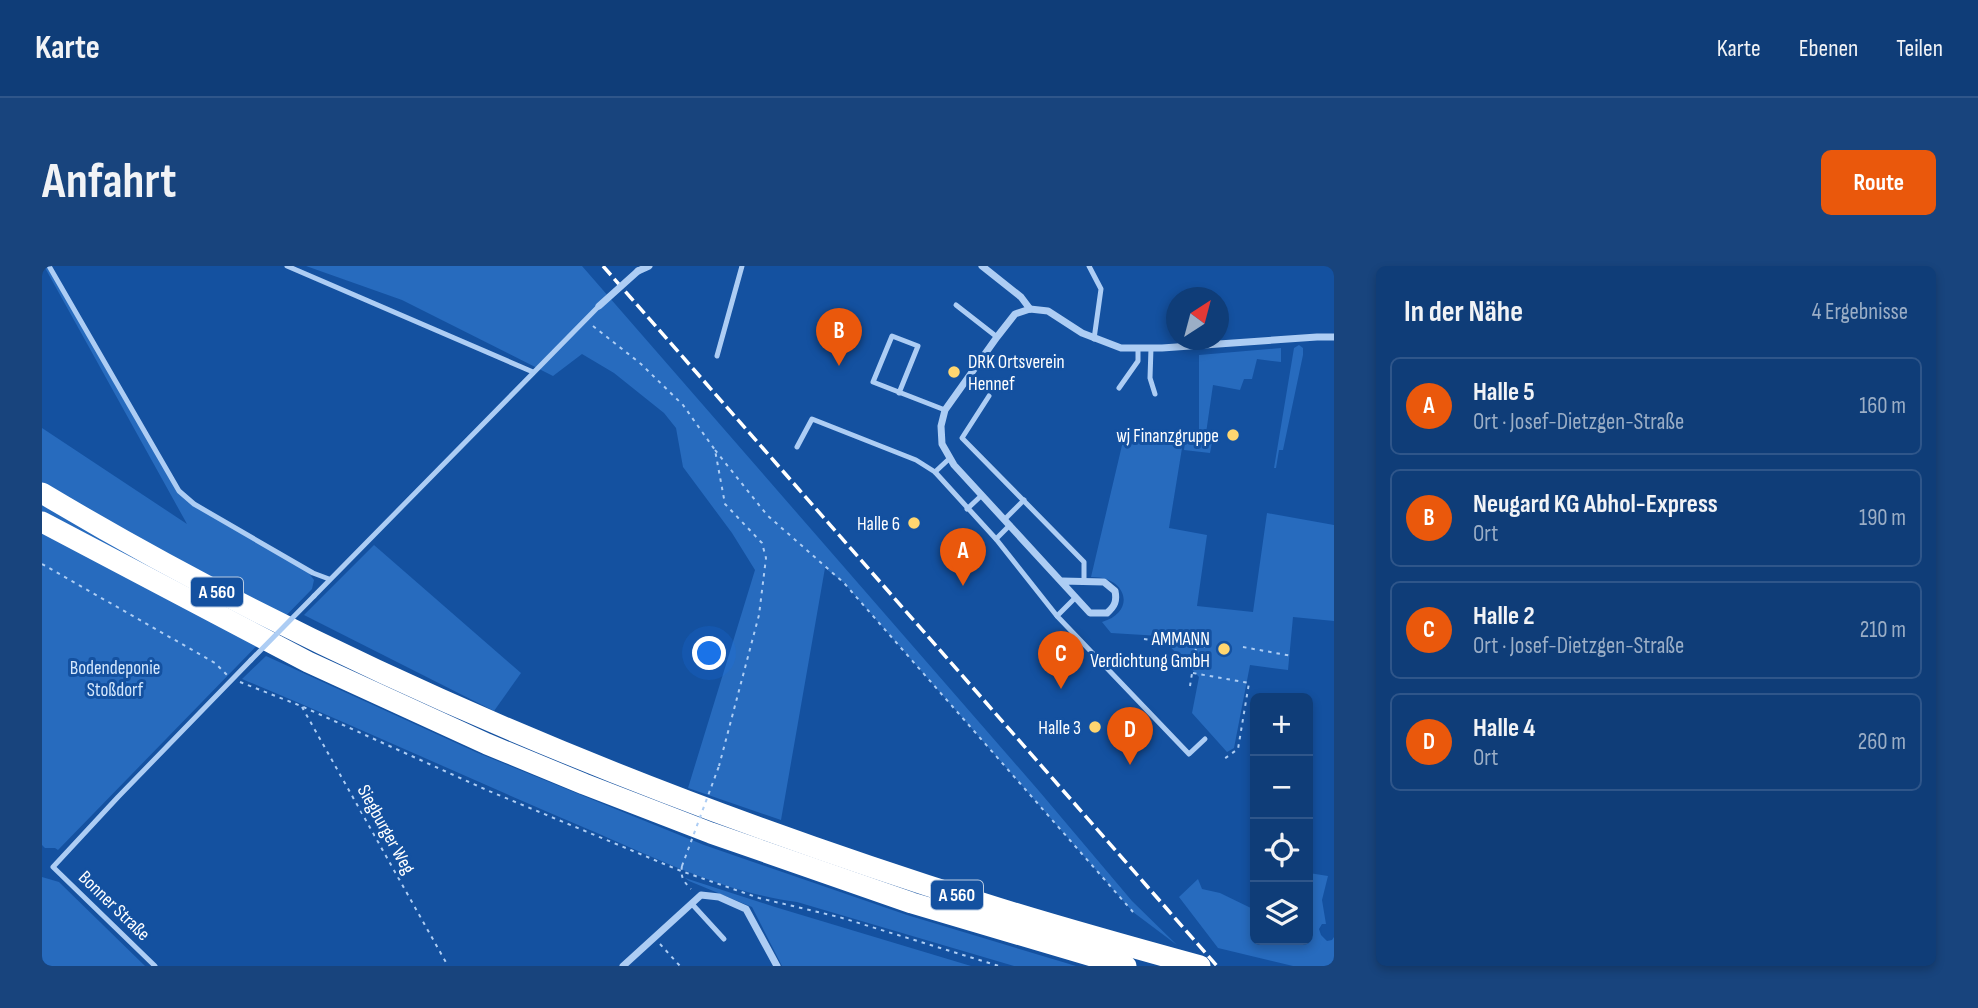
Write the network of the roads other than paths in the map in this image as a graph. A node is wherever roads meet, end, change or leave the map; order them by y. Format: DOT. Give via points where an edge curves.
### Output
graph roads {
  1 [pos="49,266"];
  2 [pos="287,266"];
  3 [pos="649,266"];
  4 [pos="742,266"];
  5 [pos="982,266"];
  6 [pos="1088,266"];
  7 [pos="956,305"];
  8 [pos="600,306"];
  9 [pos="1030,309"];
  10 [pos="997,337"];
  11 [pos="1334,337"];
  12 [pos="1094,339"];
  13 [pos="1138,348"];
  14 [pos="1151,348"];
  15 [pos="718,356"];
  16 [pos="533,372"];
  17 [pos="1119,388"];
  18 [pos="899,393"];
  19 [pos="1155,394"];
  20 [pos="989,396"];
  21 [pos="945,410"];
  22 [pos="797,447"];
  23 [pos="950,458"];
  24 [pos="934,472"];
  25 [pos="42,487"];
  26 [pos="42,493"];
  27 [pos="982,495"];
  28 [pos="1024,500"];
  29 [pos="967,509"];
  30 [pos="72,510"];
  31 [pos="42,517"];
  32 [pos="1008,522"];
  33 [pos="42,523"];
  34 [pos="996,539"];
  35 [pos="101,553"];
  36 [pos="329,579"];
  37 [pos="1062,581"];
  38 [pos="1084,582"];
  39 [pos="1076,597"];
  40 [pos="1057,616"];
  41 [pos="1205,740"];
  42 [pos="692,904"];
  43 [pos="724,939"];
  44 [pos="155,966"];
  45 [pos="623,966"];
  46 [pos="777,966"];
  47 [pos="1126,966"];
  48 [pos="1200,966"];
  1 -- 36 [label="lane" via="179,491 194,504"];
  2 -- 16 [label="lane"];
  3 -- 8 [label="street, bridge"];
  4 -- 15 [label="lane"];
  5 -- 9 [label="street"];
  6 -- 12 [label="lane" via="1101,289"];
  7 -- 10 [label="lane"];
  8 -- 16 [label="lane"];
  9 -- 10 [label="street" via="1015,314"];
  9 -- 12 [label="street" via="1048,311"];
  10 -- 21 [label="street"];
  11 -- 14 [label="street"];
  12 -- 13 [label="street"];
  13 -- 14 [label="street"];
  13 -- 17 [label="lane" via="1138,361"];
  14 -- 19 [label="lane" via="1150,378"];
  16 -- 36 [label="lane"];
  18 -- 18 [label="lane" via="873,382 892,336 918,346"];
  18 -- 21 [label="lane"];
  20 -- 28 [label="lane" via="962,438"];
  21 -- 23 [label="street" via="942,444"];
  22 -- 24 [label="lane" via="812,419 916,460"];
  23 -- 24 [label="lane"];
  23 -- 27 [label="street"];
  24 -- 29 [label="lane"];
  25 -- 30 [label="highway"];
  26 -- 30 [label="highway, A 560"];
  27 -- 29 [label="lane"];
  27 -- 32 [label="street"];
  28 -- 32 [label="lane"];
  28 -- 38 [label="lane" via="1084,562"];
  29 -- 34 [label="lane"];
  30 -- 48 [label="highway, A 560" via="232,600 467,711 587,761 817,848 981,903"];
  31 -- 35 [label="highway, A 560"];
  32 -- 34 [label="lane"];
  32 -- 37 [label="street"];
  33 -- 35 [label="highway"];
  34 -- 40 [label="lane"];
  35 -- 47 [label="highway, A 560" via="308,662 572,779 912,903"];
  36 -- 44 [label="lane, Bonner Straße, bridge" via="52,867"];
  37 -- 38 [label="street"];
  37 -- 39 [label="street"];
  38 -- 39 [label="street" via="1110,586 1115,591 1115,605 1107,613 1090,613"];
  39 -- 40 [label="lane"];
  40 -- 41 [label="lane" via="1189,754"];
  42 -- 43 [label="lane"];
  42 -- 45 [label="street"];
  42 -- 46 [label="street" via="701,895 746,909"];
}
